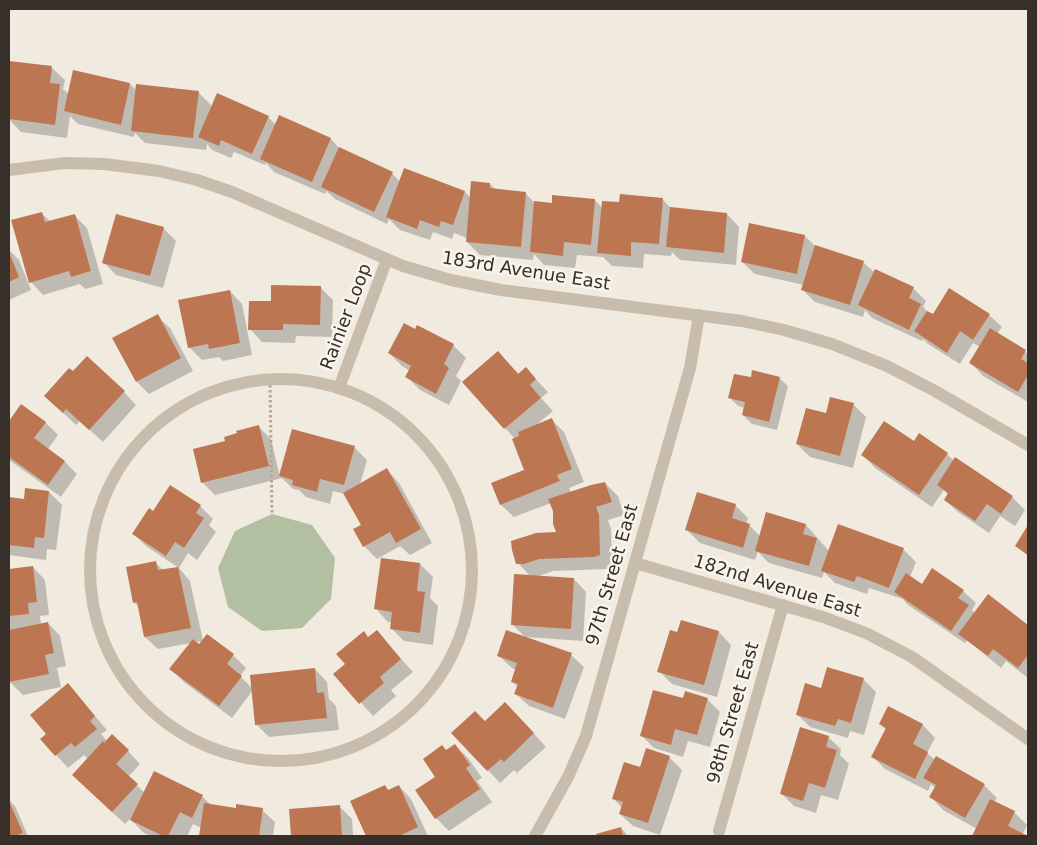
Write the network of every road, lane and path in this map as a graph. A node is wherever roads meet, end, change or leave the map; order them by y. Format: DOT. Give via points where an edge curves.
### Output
graph roads {
  1 [pos="9,170"];
  2 [pos="387,259"];
  3 [pos="699,315"];
  4 [pos="270,380"];
  5 [pos="339,388"];
  6 [pos="1028,445"];
  7 [pos="272,514"];
  8 [pos="635,563"];
  9 [pos="783,605"];
  10 [pos="1028,739"];
  11 [pos="719,831"];
  12 [pos="535,836"];
  1 -- 2 [label="street, 183rd Avenue East" via="65,163 158,171 232,192"];
  2 -- 3 [label="street, 183rd Avenue East" via="451,280 501,290"];
  2 -- 5 [label="street, Rainier Loop"];
  3 -- 6 [label="street, 183rd Avenue East" via="784,330 832,344 887,366"];
  3 -- 8 [label="street, 97th Street East" via="690,368"];
  4 -- 5 [label="street" via="312,381"];
  4 -- 5 [label="street" via="221,388 196,398 152,429 133,448 108,488 94,526 90,559 96,621 108,653 136,696 159,718 196,742 228,755 258,761 292,762 344,752 369,741 398,722 424,698 449,663 470,603 473,565 470,538 462,507 448,477 421,439 393,415 370,400"];
  4 -- 7 [label="path"];
  8 -- 9 [label="street, 182nd Avenue East"];
  8 -- 12 [label="street, 97th Street East" via="586,736"];
  9 -- 10 [label="street, 182nd Avenue East" via="866,633 912,657"];
  9 -- 11 [label="street, 98th Street East"];
}
